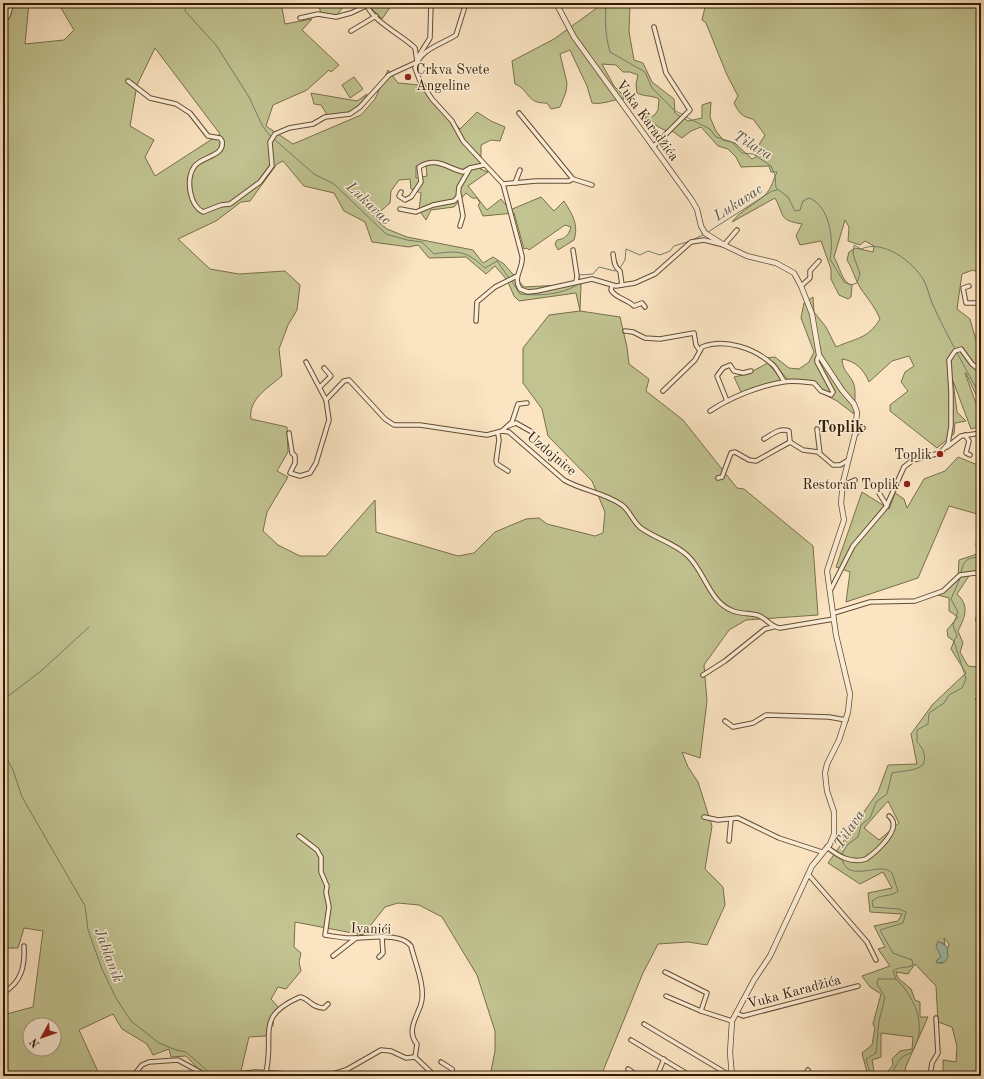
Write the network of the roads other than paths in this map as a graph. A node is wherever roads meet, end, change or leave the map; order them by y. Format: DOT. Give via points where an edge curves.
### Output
graph roads {
  1 [pos="12,3"];
  2 [pos="430,3"];
  3 [pos="466,3"];
  4 [pos="556,3"];
  5 [pos="366,4"];
  6 [pos="376,16"];
  7 [pos="300,18"];
  8 [pos="3,23"];
  9 [pos="654,27"];
  10 [pos="351,31"];
  11 [pos="417,62"];
  12 [pos="128,81"];
  13 [pos="519,113"];
  14 [pos="653,147"];
  15 [pos="484,165"];
  16 [pos="470,168"];
  17 [pos="520,170"];
  18 [pos="573,178"];
  19 [pos="515,183"];
  20 [pos="503,184"];
  21 [pos="592,185"];
  22 [pos="401,192"];
  23 [pos="460,194"];
  24 [pos="400,209"];
  25 [pos="460,226"];
  26 [pos="737,230"];
  27 [pos="724,245"];
  28 [pos="573,250"];
  29 [pos="613,254"];
  30 [pos="819,261"];
  31 [pos="517,276"];
  32 [pos="576,282"];
  33 [pos="622,285"];
  34 [pos="612,286"];
  35 [pos="801,286"];
  36 [pos="969,286"];
  37 [pos="981,303"];
  38 [pos="645,307"];
  39 [pos="476,321"];
  40 [pos="625,331"];
  41 [pos="700,351"];
  42 [pos="820,355"];
  43 [pos="306,362"];
  44 [pos="324,368"];
  45 [pos="751,371"];
  46 [pos="981,371"];
  47 [pos="784,381"];
  48 [pos="320,387"];
  49 [pos="663,391"];
  50 [pos="326,400"];
  51 [pos="727,401"];
  52 [pos="527,403"];
  53 [pos="710,411"];
  54 [pos="508,426"];
  55 [pos="863,428"];
  56 [pos="817,429"];
  57 [pos="502,431"];
  58 [pos="532,432"];
  59 [pos="980,432"];
  60 [pos="290,433"];
  61 [pos="498,434"];
  62 [pos="855,434"];
  63 [pos="965,435"];
  64 [pos="764,439"];
  65 [pos="790,442"];
  66 [pos="945,449"];
  67 [pos="820,454"];
  68 [pos="970,455"];
  69 [pos="847,461"];
  70 [pos="508,471"];
  71 [pos="718,478"];
  72 [pos="855,480"];
  73 [pos="842,486"];
  74 [pos="885,492"];
  75 [pos="879,493"];
  76 [pos="882,497"];
  77 [pos="887,506"];
  78 [pos="981,575"];
  79 [pos="830,591"];
  80 [pos="981,604"];
  81 [pos="834,612"];
  82 [pos="834,619"];
  83 [pos="978,620"];
  84 [pos="773,627"];
  85 [pos="703,675"];
  86 [pos="846,720"];
  87 [pos="725,721"];
  88 [pos="889,816"];
  89 [pos="704,817"];
  90 [pos="731,819"];
  91 [pos="299,836"];
  92 [pos="729,841"];
  93 [pos="827,847"];
  94 [pos="822,852"];
  95 [pos="808,874"];
  96 [pos="382,937"];
  97 [pos="356,938"];
  98 [pos="24,946"];
  99 [pos="333,956"];
  100 [pos="379,957"];
  101 [pos="876,960"];
  102 [pos="664,972"];
  103 [pos="858,986"];
  104 [pos="3,993"];
  105 [pos="666,996"];
  106 [pos="328,1004"];
  107 [pos="701,1011"];
  108 [pos="736,1013"];
  109 [pos="936,1018"];
  110 [pos="732,1021"];
  111 [pos="644,1024"];
  112 [pos="631,1040"];
  113 [pos="415,1057"];
  114 [pos="664,1059"];
  115 [pos="441,1062"];
  116 [pos="628,1069"];
  117 [pos="808,1070"];
  118 [pos="266,1072"];
  119 [pos="228,1075"];
  120 [pos="133,1076"];
  121 [pos="207,1076"];
  122 [pos="222,1076"];
  123 [pos="435,1076"];
  124 [pos="454,1076"];
  125 [pos="638,1076"];
  126 [pos="657,1076"];
  127 [pos="691,1076"];
  128 [pos="732,1076"];
  129 [pos="804,1076"];
  130 [pos="930,1076"];
  1 -- 8 [label="street"];
  2 -- 11 [label="street" via="430,38"];
  3 -- 11 [label="street" via="456,35 432,46"];
  4 -- 14 [label="street, Vuka Karadžića" via="568,29"];
  5 -- 6 [label="street"];
  5 -- 7 [label="street" via="351,13 336,17 318,14"];
  6 -- 10 [label="street"];
  6 -- 11 [label="street" via="415,48"];
  9 -- 14 [label="street" via="666,73 690,110"];
  11 -- 12 [label="street" via="389,75 360,107 350,114 325,117 313,124 289,128 275,134 270,142 272,166 260,182 230,204 203,212 194,203 191,176 194,167 200,161 218,152 222,147 222,141 220,138 208,136 190,113 176,104 150,98"];
  11 -- 15 [label="street" via="416,71 428,93"];
  13 -- 18 [label="street"];
  14 -- 27 [label="street, Vuka Karadžića" via="697,209 702,230"];
  15 -- 16 [label="street"];
  15 -- 20 [label="street"];
  16 -- 22 [label="street" via="463,172 441,162 425,163 419,167 421,182 411,198 405,200 399,196"];
  16 -- 23 [label="street" via="459,187"];
  17 -- 19 [label="street"];
  18 -- 19 [label="street" via="569,181"];
  18 -- 21 [label="street"];
  19 -- 20 [label="street"];
  20 -- 31 [label="street" via="523,261"];
  23 -- 24 [label="street" via="454,201 416,212"];
  23 -- 25 [label="street" via="463,216"];
  26 -- 27 [label="street"];
  27 -- 33 [label="street, Vuka Karadžića" via="704,240 692,242 655,274 635,283"];
  27 -- 35 [label="street, Vuka Karadžića" via="747,256 776,263 794,273"];
  28 -- 32 [label="street"];
  29 -- 33 [label="street"];
  30 -- 35 [label="street" via="810,271 810,278"];
  31 -- 32 [label="street, Vuka Karadžića" via="520,289 528,292"];
  31 -- 39 [label="street" via="494,287 477,302"];
  32 -- 34 [label="street, Vuka Karadžića" via="592,279"];
  33 -- 34 [label="street, Vuka Karadžića"];
  34 -- 38 [label="street" via="611,290 616,296 624,298 634,306 642,303"];
  35 -- 42 [label="street, Vuka Karadžića" via="812,314"];
  36 -- 37 [label="street" via="963,288 966,303"];
  40 -- 41 [label="street" via="645,338 660,339 694,332 696,345"];
  41 -- 47 [label="street" via="702,347 723,344 747,348 772,364"];
  41 -- 49 [label="street" via="695,360"];
  42 -- 47 [label="street, Vuka Karadžića" via="817,362 833,394 821,391 814,383"];
  42 -- 62 [label="street, Vuka Karadžića" via="858,412"];
  43 -- 48 [label="street"];
  44 -- 48 [label="street" via="331,376"];
  45 -- 51 [label="street" via="734,371 730,365 723,368 717,376"];
  46 -- 66 [label="street" via="961,349 956,350 949,360 952,372 951,426"];
  47 -- 51 [label="street, Vuka Karadžića"];
  48 -- 50 [label="street"];
  50 -- 60 [label="street" via="328,424 316,463 310,473 300,476 290,473 295,463"];
  50 -- 61 [label="street" via="344,381 349,380 385,419 394,425 420,425 487,435"];
  51 -- 53 [label="street, Vuka Karadžića"];
  52 -- 54 [label="street" via="518,404"];
  54 -- 57 [label="street"];
  54 -- 58 [label="street" via="516,424"];
  55 -- 62 [label="street"];
  56 -- 67 [label="street"];
  57 -- 61 [label="street"];
  57 -- 84 [label="street, Uzdojnice" via="512,434 564,480 602,493 614,500 629,512 641,528 687,555 695,562 708,587 722,605 736,612 758,615"];
  59 -- 63 [label="street"];
  61 -- 70 [label="street" via="496,461"];
  62 -- 69 [label="street, Vuka Karadžića"];
  63 -- 66 [label="street" via="957,438"];
  63 -- 68 [label="street" via="969,441 966,453"];
  64 -- 65 [label="street" via="786,430 789,431"];
  65 -- 67 [label="street" via="803,450"];
  65 -- 71 [label="street" via="756,461 735,452 730,454 722,477"];
  66 -- 77 [label="street" via="940,453 913,460 904,467"];
  67 -- 69 [label="street" via="833,465"];
  69 -- 73 [label="street, Vuka Karadžića"];
  72 -- 73 [label="street"];
  73 -- 79 [label="street, Vuka Karadžića" via="844,520 827,572"];
  74 -- 76 [label="street"];
  75 -- 76 [label="street"];
  76 -- 77 [label="street"];
  77 -- 79 [label="street" via="853,546"];
  78 -- 81 [label="street" via="961,575 943,591 915,600 861,603"];
  79 -- 81 [label="street, Vuka Karadžića"];
  80 -- 83 [label="street"];
  81 -- 82 [label="street, Vuka Karadžića"];
  82 -- 84 [label="street"];
  82 -- 86 [label="street, Vuka Karadžića" via="850,694"];
  84 -- 85 [label="street" via="765,629"];
  86 -- 87 [label="street" via="766,715 753,723 733,728"];
  86 -- 93 [label="street, Vuka Karadžića" via="826,767 826,786 835,824 833,838"];
  88 -- 93 [label="street" via="893,821 890,834 884,844 864,860 841,857"];
  89 -- 90 [label="street"];
  90 -- 92 [label="street"];
  90 -- 94 [label="street" via="738,818 779,838"];
  91 -- 97 [label="street, Ivanići" via="317,850 321,857 321,872 327,886 329,907 325,935"];
  93 -- 94 [label="street, Vuka Karadžića"];
  94 -- 95 [label="street, Vuka Karadžića"];
  95 -- 101 [label="street" via="867,942"];
  95 -- 108 [label="street, Vuka Karadžića" via="770,956"];
  96 -- 97 [label="street, Ivanići"];
  96 -- 100 [label="street" via="383,953"];
  96 -- 113 [label="street, Ivanići" via="387,936 409,944 418,974 423,995 412,1030 413,1040 417,1044"];
  97 -- 99 [label="street"];
  98 -- 104 [label="street" via="21,976"];
  102 -- 107 [label="street" via="707,993"];
  103 -- 108 [label="street, Vuka Karadžića" via="743,1016"];
  105 -- 107 [label="street, Vuka Karadžića"];
  106 -- 118 [label="street" via="324,1008 318,1008 304,997 300,997 275,1012 270,1022"];
  107 -- 110 [label="street, Vuka Karadžića"];
  108 -- 110 [label="street, Vuka Karadžića"];
  109 -- 130 [label="street" via="938,1053"];
  110 -- 128 [label="street, Vuka Karadžića"];
  111 -- 128 [label="street, Vuka Karadžića"];
  112 -- 114 [label="street"];
  113 -- 118 [label="street" via="406,1058 381,1050 346,1070 326,1076"];
  113 -- 123 [label="street"];
  114 -- 126 [label="street"];
  114 -- 127 [label="street"];
  115 -- 124 [label="street" via="452,1069"];
  116 -- 125 [label="street"];
  117 -- 129 [label="street"];
  118 -- 119 [label="street"];
  119 -- 122 [label="street"];
  120 -- 121 [label="street" via="142,1065 149,1062 178,1060"];
}
